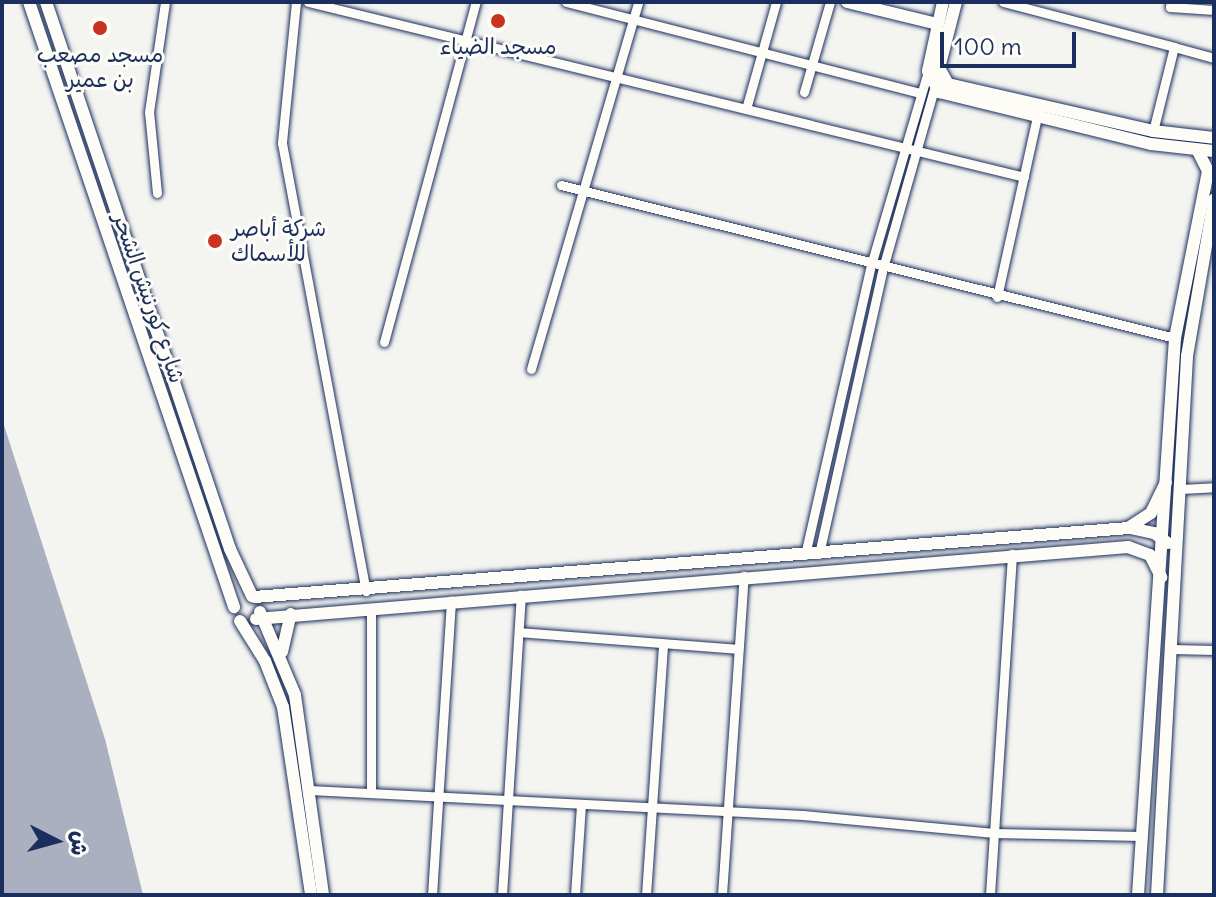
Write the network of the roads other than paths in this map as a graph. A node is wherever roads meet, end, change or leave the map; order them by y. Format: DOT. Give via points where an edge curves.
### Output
graph roads {
  1 [pos="29,2"];
  2 [pos="46,2"];
  3 [pos="165,2"];
  4 [pos="296,2"];
  5 [pos="308,2"];
  6 [pos="476,2"];
  7 [pos="566,2"];
  8 [pos="638,2"];
  9 [pos="776,2"];
  10 [pos="830,2"];
  11 [pos="847,2"];
  12 [pos="943,2"];
  13 [pos="956,2"];
  14 [pos="1003,2"];
  15 [pos="1171,2"];
  16 [pos="1214,10"];
  17 [pos="633,19"];
  18 [pos="937,24"];
  19 [pos="466,41"];
  20 [pos="1174,47"];
  21 [pos="762,51"];
  22 [pos="1214,58"];
  23 [pos="812,64"];
  24 [pos="928,71"];
  25 [pos="616,78"];
  26 [pos="934,89"];
  27 [pos="804,92"];
  28 [pos="920,93"];
  29 [pos="746,109"];
  30 [pos="1037,117"];
  31 [pos="1153,131"];
  32 [pos="1214,138"];
  33 [pos="902,147"];
  34 [pos="915,150"];
  35 [pos="1198,151"];
  36 [pos="1214,151"];
  37 [pos="1024,177"];
  38 [pos="561,185"];
  39 [pos="584,191"];
  40 [pos="157,193"];
  41 [pos="1209,205"];
  42 [pos="871,265"];
  43 [pos="883,268"];
  44 [pos="141,283"];
  45 [pos="125,291"];
  46 [pos="997,297"];
  47 [pos="1175,338"];
  48 [pos="384,342"];
  49 [pos="531,369"];
  50 [pos="1166,482"];
  51 [pos="1214,487"];
  52 [pos="1181,489"];
  53 [pos="1179,522"];
  54 [pos="1128,528"];
  55 [pos="1163,537"];
  56 [pos="979,541"];
  57 [pos="1128,547"];
  58 [pos="1012,554"];
  59 [pos="812,555"];
  60 [pos="1177,555"];
  61 [pos="980,557"];
  62 [pos="744,576"];
  63 [pos="1161,577"];
  64 [pos="366,591"];
  65 [pos="521,595"];
  66 [pos="253,597"];
  67 [pos="451,601"];
  68 [pos="234,607"];
  69 [pos="371,608"];
  70 [pos="291,614"];
  71 [pos="260,616"];
  72 [pos="240,621"];
  73 [pos="519,632"];
  74 [pos="663,644"];
  75 [pos="738,649"];
  76 [pos="1172,649"];
  77 [pos="1214,650"];
  78 [pos="282,655"];
  79 [pos="1149,732"];
  80 [pos="1167,732"];
  81 [pos="309,790"];
  82 [pos="371,792"];
  83 [pos="439,796"];
  84 [pos="509,800"];
  85 [pos="581,804"];
  86 [pos="652,808"];
  87 [pos="727,813"];
  88 [pos="994,833"];
  89 [pos="1141,836"];
  90 [pos="311,895"];
  91 [pos="321,895"];
  92 [pos="432,895"];
  93 [pos="502,895"];
  94 [pos="575,895"];
  95 [pos="646,895"];
  96 [pos="722,895"];
  97 [pos="990,895"];
  98 [pos="1138,895"];
  99 [pos="1157,895"];
  1 -- 45 [label="street, شارع كورنيش الشحر"];
  2 -- 44 [label="street, شارع كورنيش الشحر"];
  3 -- 40 [label="street" via="149,112"];
  4 -- 64 [label="street" via="282,143"];
  5 -- 19 [label="street"];
  6 -- 19 [label="street"];
  7 -- 17 [label="street"];
  8 -- 17 [label="street"];
  9 -- 21 [label="street"];
  10 -- 23 [label="street"];
  11 -- 18 [label="street"];
  12 -- 18 [label="street"];
  13 -- 31 [label="street" via="940,62 944,81"];
  14 -- 20 [label="street"];
  15 -- 16 [label="street" via="1170,7"];
  17 -- 21 [label="street"];
  17 -- 25 [label="street"];
  18 -- 24 [label="street"];
  19 -- 25 [label="street"];
  19 -- 48 [label="street"];
  20 -- 22 [label="street"];
  20 -- 31 [label="street"];
  21 -- 23 [label="street"];
  21 -- 29 [label="street"];
  23 -- 27 [label="street"];
  23 -- 28 [label="street"];
  24 -- 26 [label="street"];
  24 -- 28 [label="street"];
  25 -- 29 [label="street"];
  25 -- 39 [label="street"];
  26 -- 30 [label="street"];
  26 -- 34 [label="street"];
  28 -- 33 [label="street"];
  29 -- 33 [label="street"];
  30 -- 35 [label="street"];
  30 -- 37 [label="street"];
  31 -- 32 [label="street"];
  33 -- 34 [label="street"];
  33 -- 42 [label="street"];
  34 -- 37 [label="street"];
  34 -- 43 [label="street"];
  35 -- 36 [label="street"];
  35 -- 41 [label="street" via="1208,171"];
  37 -- 46 [label="street"];
  38 -- 39 [label="street"];
  39 -- 42 [label="street"];
  39 -- 49 [label="street"];
  41 -- 47 [label="street"];
  41 -- 52 [label="street" via="1191,320"];
  42 -- 43 [label="street"];
  42 -- 59 [label="street"];
  43 -- 46 [label="street"];
  43 -- 59 [label="street"];
  44 -- 45 [label="street"];
  44 -- 66 [label="street, شارع كورنيش الشحر" via="230,549"];
  45 -- 68 [label="street, شارع كورنيش الشحر"];
  46 -- 47 [label="street"];
  47 -- 50 [label="street"];
  50 -- 54 [label="street" via="1151,513"];
  50 -- 55 [label="street"];
  51 -- 52 [label="street"];
  52 -- 53 [label="street"];
  53 -- 55 [label="street"];
  53 -- 60 [label="street"];
  54 -- 55 [label="street"];
  54 -- 56 [label="street"];
  55 -- 57 [label="street"];
  55 -- 60 [label="street"];
  55 -- 63 [label="street"];
  56 -- 59 [label="street"];
  56 -- 61 [label="street"];
  57 -- 58 [label="street"];
  57 -- 63 [label="street" via="1150,555"];
  58 -- 61 [label="street"];
  58 -- 88 [label="street"];
  59 -- 64 [label="street"];
  60 -- 76 [label="street"];
  61 -- 62 [label="street"];
  62 -- 65 [label="street"];
  62 -- 75 [label="street"];
  63 -- 79 [label="street"];
  64 -- 66 [label="street"];
  65 -- 67 [label="street"];
  65 -- 73 [label="street"];
  66 -- 68 [label="street" via="241,597"];
  66 -- 71 [label="street, شارع كورنيش الشحر"];
  67 -- 69 [label="street"];
  67 -- 83 [label="street"];
  68 -- 72 [label="street, شارع كورنيش الشحر"];
  69 -- 70 [label="street"];
  69 -- 82 [label="street"];
  70 -- 71 [label="street"];
  70 -- 78 [label="street"];
  71 -- 72 [label="street"];
  71 -- 78 [label="street"];
  72 -- 90 [label="street" via="265,661 283,707"];
  73 -- 74 [label="street"];
  73 -- 84 [label="street"];
  74 -- 75 [label="street"];
  74 -- 86 [label="street"];
  75 -- 87 [label="street"];
  76 -- 77 [label="street"];
  76 -- 80 [label="street"];
  78 -- 81 [label="street" via="295,695"];
  79 -- 80 [label="street"];
  79 -- 89 [label="street"];
  80 -- 99 [label="street"];
  81 -- 82 [label="street"];
  81 -- 91 [label="street"];
  82 -- 83 [label="street"];
  83 -- 84 [label="street"];
  83 -- 92 [label="street"];
  84 -- 85 [label="street"];
  84 -- 93 [label="street"];
  85 -- 86 [label="street"];
  85 -- 94 [label="street"];
  86 -- 87 [label="street"];
  86 -- 95 [label="street"];
  87 -- 88 [label="street"];
  87 -- 96 [label="street"];
  88 -- 89 [label="street"];
  88 -- 97 [label="street"];
  89 -- 98 [label="street"];
}
